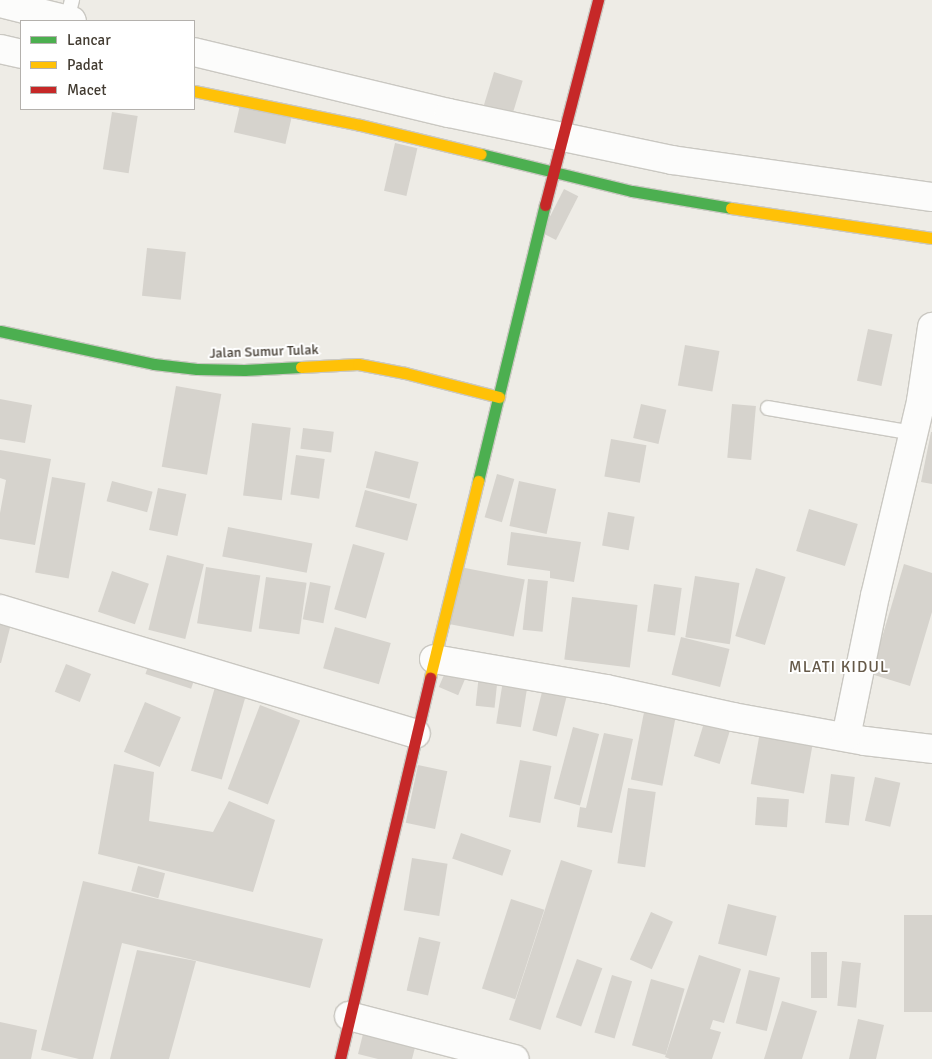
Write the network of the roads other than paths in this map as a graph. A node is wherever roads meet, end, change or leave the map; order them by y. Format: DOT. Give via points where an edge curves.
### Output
graph roads {
  1 [pos="598,0"];
  2 [pos="0,3"];
  3 [pos="70,14"];
  4 [pos="0,49"];
  5 [pos="195,52"];
  6 [pos="20,54"];
  7 [pos="195,90"];
  8 [pos="562,141"];
  9 [pos="554,169"];
  10 [pos="932,197"];
  11 [pos="932,238"];
  12 [pos="932,328"];
  13 [pos="0,331"];
  14 [pos="499,398"];
  15 [pos="768,408"];
  16 [pos="913,433"];
  17 [pos="0,609"];
  18 [pos="434,659"];
  19 [pos="416,734"];
  20 [pos="846,738"];
  21 [pos="932,749"];
  22 [pos="349,1016"];
  23 [pos="340,1059"];
  24 [pos="514,1059"];
  1 -- 8 [label="street"];
  2 -- 3 [label="street"];
  4 -- 6 [label="street"];
  5 -- 8 [label="street"];
  7 -- 9 [label="street"];
  8 -- 9 [label="street"];
  8 -- 10 [label="street"];
  9 -- 11 [label="street" via="632,191"];
  9 -- 14 [label="street"];
  12 -- 16 [label="street"];
  13 -- 14 [label="street, Jalan Sumur Tulak" via="154,364 197,369 358,364"];
  14 -- 18 [label="street"];
  15 -- 16 [label="lane"];
  16 -- 20 [label="street"];
  17 -- 19 [label="street"];
  18 -- 19 [label="street"];
  18 -- 20 [label="street" via="606,689"];
  19 -- 22 [label="street"];
  20 -- 21 [label="street"];
  22 -- 23 [label="street"];
  22 -- 24 [label="street"];
}
